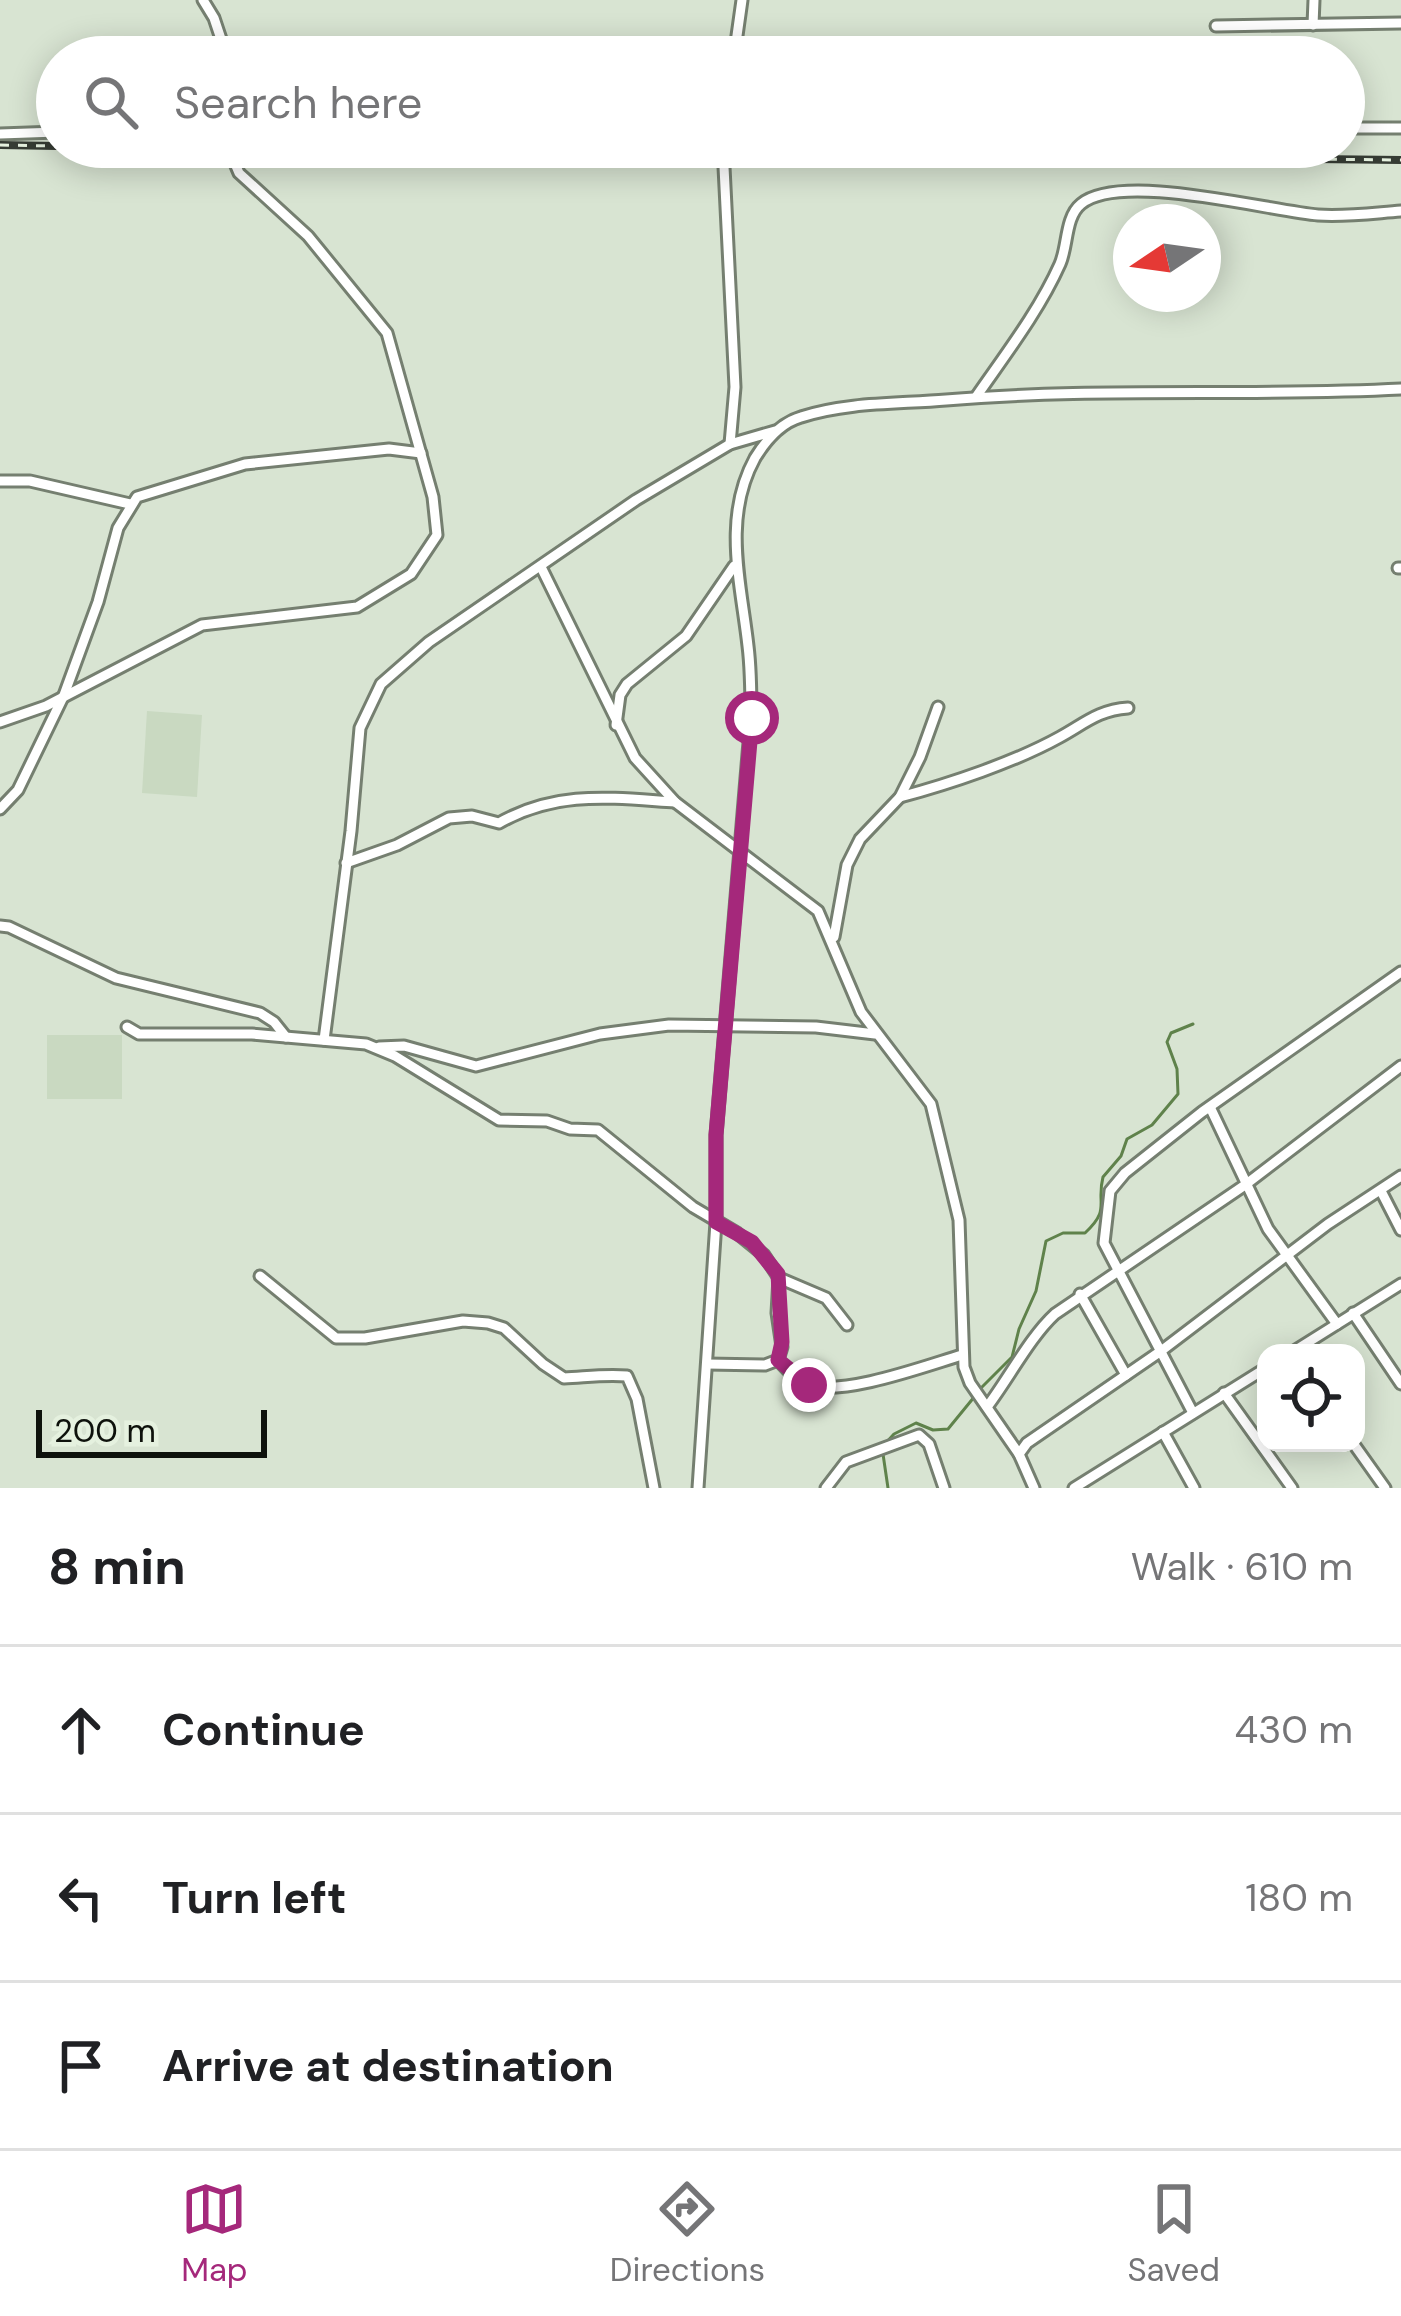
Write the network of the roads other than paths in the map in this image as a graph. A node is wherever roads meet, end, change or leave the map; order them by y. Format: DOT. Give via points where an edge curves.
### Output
graph roads {
  1 [pos="203,0"];
  2 [pos="742,0"];
  3 [pos="1314,0"];
  4 [pos="1401,23"];
  5 [pos="1313,25"];
  6 [pos="1216,26"];
  7 [pos="220,36"];
  8 [pos="737,36"];
  9 [pos="1365,128"];
  10 [pos="1401,128"];
  11 [pos="36,133"];
  12 [pos="0,134"];
  13 [pos="235,168"];
  14 [pos="724,168"];
  15 [pos="1401,211"];
  16 [pos="1401,389"];
  17 [pos="976,397"];
  18 [pos="775,430"];
  19 [pos="730,444"];
  20 [pos="421,453"];
  21 [pos="0,481"];
  22 [pos="130,504"];
  23 [pos="735,565"];
  24 [pos="541,567"];
  25 [pos="64,695"];
  26 [pos="938,707"];
  27 [pos="1128,708"];
  28 [pos="0,722"];
  29 [pos="616,725"];
  30 [pos="900,797"];
  31 [pos="675,802"];
  32 [pos="0,809"];
  33 [pos="738,850"];
  34 [pos="346,863"];
  35 [pos="0,926"];
  36 [pos="833,940"];
  37 [pos="1401,972"];
  38 [pos="724,1026"];
  39 [pos="127,1027"];
  40 [pos="875,1034"];
  41 [pos="286,1038"];
  42 [pos="324,1040"];
  43 [pos="376,1047"];
  44 [pos="1401,1066"];
  45 [pos="1210,1107"];
  46 [pos="1401,1175"];
  47 [pos="1246,1185"];
  48 [pos="1381,1191"];
  49 [pos="716,1222"];
  50 [pos="1401,1230"];
  51 [pos="1286,1255"];
  52 [pos="1118,1268"];
  53 [pos="260,1276"];
  54 [pos="778,1278"];
  55 [pos="1401,1283"];
  56 [pos="1080,1294"];
  57 [pos="1353,1313"];
  58 [pos="1337,1324"];
  59 [pos="847,1325"];
  60 [pos="1307,1344"];
  61 [pos="1161,1351"];
  62 [pos="962,1355"];
  63 [pos="778,1360"];
  64 [pos="706,1364"];
  65 [pos="1257,1373"];
  66 [pos="1126,1375"];
  67 [pos="1401,1384"];
  68 [pos="1224,1393"];
  69 [pos="987,1407"];
  70 [pos="1193,1413"];
  71 [pos="1162,1432"];
  72 [pos="1360,1452"];
  73 [pos="1019,1454"];
  74 [pos="1101,1473"];
  75 [pos="654,1488"];
  76 [pos="698,1488"];
  77 [pos="826,1488"];
  78 [pos="944,1488"];
  79 [pos="1034,1488"];
  80 [pos="1074,1488"];
  81 [pos="1110,1488"];
  82 [pos="1194,1488"];
  83 [pos="1292,1488"];
  84 [pos="1385,1488"];
  1 -- 7 [label="street"];
  2 -- 8 [label="street"];
  3 -- 5 [label="street"];
  4 -- 5 [label="street"];
  5 -- 6 [label="street"];
  9 -- 10 [label="street"];
  11 -- 12 [label="street"];
  13 -- 20 [label="street" via="308,236 387,333"];
  14 -- 19 [label="street" via="735,387"];
  15 -- 17 [label="street" via="1313,214 1221,197 1139,194 1084,202 1052,280"];
  16 -- 17 [label="street"];
  17 -- 18 [label="street" via="822,412"];
  18 -- 19 [label="street"];
  18 -- 23 [label="street" via="743,491"];
  19 -- 24 [label="street"];
  20 -- 22 [label="street" via="245,464 165,485"];
  20 -- 25 [label="street" via="439,528 399,584 343,611 202,625"];
  21 -- 22 [label="street"];
  22 -- 25 [label="street"];
  23 -- 29 [label="street" via="686,636 627,685"];
  23 -- 33 [label="street" via="752,718"];
  24 -- 29 [label="street"];
  24 -- 34 [label="street" via="381,684 359,728"];
  25 -- 28 [label="street"];
  25 -- 32 [label="street" via="18,790"];
  26 -- 30 [label="street"];
  27 -- 30 [label="street" via="1098,712 1059,738"];
  29 -- 31 [label="street"];
  30 -- 36 [label="street" via="854,850"];
  31 -- 33 [label="street"];
  31 -- 34 [label="street" via="555,800 499,823 449,818"];
  33 -- 36 [label="street" via="810,903"];
  33 -- 38 [label="street"];
  34 -- 42 [label="street"];
  35 -- 41 [label="street" via="116,978 264,1015"];
  36 -- 40 [label="street"];
  37 -- 45 [label="street"];
  38 -- 40 [label="street"];
  38 -- 43 [label="street" via="623,1030 476,1066 404,1046"];
  38 -- 49 [label="street"];
  39 -- 41 [label="street" via="139,1034"];
  40 -- 62 [label="street" via="935,1114 959,1220"];
  41 -- 42 [label="street"];
  42 -- 43 [label="street"];
  43 -- 49 [label="street" via="499,1120 598,1130"];
  44 -- 47 [label="street"];
  45 -- 47 [label="street"];
  45 -- 52 [label="street" via="1113,1186 1103,1238"];
  46 -- 48 [label="street"];
  47 -- 51 [label="street"];
  47 -- 52 [label="street"];
  48 -- 50 [label="street"];
  48 -- 51 [label="street"];
  49 -- 54 [label="street" via="758,1248"];
  49 -- 64 [label="street"];
  51 -- 58 [label="street"];
  51 -- 61 [label="street"];
  52 -- 56 [label="street"];
  52 -- 61 [label="street"];
  53 -- 75 [label="street" via="336,1338 488,1323 564,1378 627,1376"];
  54 -- 59 [label="street" via="826,1298"];
  54 -- 63 [label="street"];
  55 -- 57 [label="street"];
  56 -- 66 [label="street"];
  56 -- 69 [label="street" via="1038,1331"];
  57 -- 58 [label="street"];
  57 -- 67 [label="street"];
  58 -- 60 [label="street"];
  61 -- 66 [label="street"];
  61 -- 70 [label="street"];
  62 -- 63 [label="street" via="828,1386 800,1381"];
  62 -- 69 [label="street"];
  63 -- 64 [label="street"];
  64 -- 76 [label="street"];
  65 -- 68 [label="street"];
  66 -- 73 [label="street"];
  68 -- 70 [label="street"];
  68 -- 83 [label="street"];
  69 -- 73 [label="street"];
  70 -- 71 [label="street"];
  71 -- 74 [label="street"];
  71 -- 82 [label="street"];
  72 -- 84 [label="street"];
  73 -- 79 [label="street"];
  74 -- 80 [label="street"];
  74 -- 81 [label="street"];
  77 -- 78 [label="street" via="846,1462 919,1435"];
}
